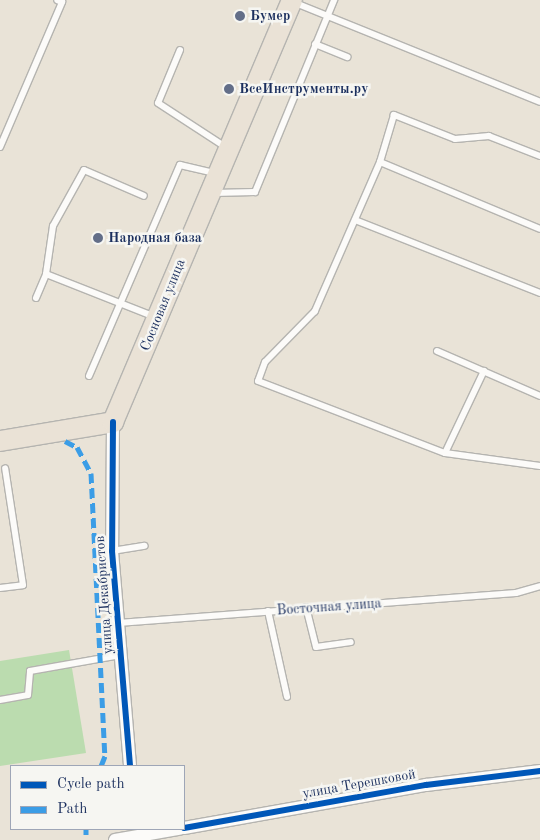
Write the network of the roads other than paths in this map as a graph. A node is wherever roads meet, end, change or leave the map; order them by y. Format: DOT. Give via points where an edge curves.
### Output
graph roads {
  1 [pos="57,0"];
  2 [pos="291,0"];
  3 [pos="334,0"];
  4 [pos="328,16"];
  5 [pos="315,44"];
  6 [pos="180,50"];
  7 [pos="348,57"];
  8 [pos="540,102"];
  9 [pos="0,147"];
  10 [pos="228,148"];
  11 [pos="540,156"];
  12 [pos="380,162"];
  13 [pos="217,173"];
  14 [pos="209,193"];
  15 [pos="144,196"];
  16 [pos="355,220"];
  17 [pos="540,229"];
  18 [pos="46,274"];
  19 [pos="540,293"];
  20 [pos="36,298"];
  21 [pos="124,303"];
  22 [pos="158,318"];
  23 [pos="437,351"];
  24 [pos="484,371"];
  25 [pos="89,376"];
  26 [pos="540,396"];
  27 [pos="113,422"];
  28 [pos="0,441"];
  29 [pos="445,453"];
  30 [pos="540,466"];
  31 [pos="5,468"];
  32 [pos="145,546"];
  33 [pos="112,551"];
  34 [pos="540,586"];
  35 [pos="0,588"];
  36 [pos="306,608"];
  37 [pos="268,611"];
  38 [pos="118,623"];
  39 [pos="352,642"];
  40 [pos="121,655"];
  41 [pos="287,697"];
  42 [pos="0,700"];
  43 [pos="130,765"];
  44 [pos="540,771"];
  45 [pos="185,828"];
  46 [pos="168,830"];
  47 [pos="134,833"];
  48 [pos="115,840"];
  1 -- 9 [label="lane" via="62,2"];
  2 -- 4 [label="lane"];
  2 -- 10 [label="main road, Сосновая улица"];
  3 -- 4 [label="lane"];
  4 -- 5 [label="lane"];
  4 -- 8 [label="lane"];
  5 -- 7 [label="lane"];
  5 -- 14 [label="lane" via="255,192"];
  6 -- 10 [label="lane" via="158,103"];
  10 -- 13 [label="main road, Сосновая улица"];
  11 -- 12 [label="lane" via="489,136 455,139 394,115"];
  12 -- 16 [label="lane"];
  12 -- 17 [label="lane"];
  13 -- 14 [label="main road, Сосновая улица"];
  13 -- 21 [label="lane" via="180,165"];
  14 -- 22 [label="main road, Сосновая улица"];
  15 -- 18 [label="lane" via="84,170 53,226"];
  16 -- 19 [label="lane"];
  16 -- 29 [label="lane" via="315,311 266,362 258,381"];
  18 -- 20 [label="lane"];
  18 -- 21 [label="lane"];
  21 -- 22 [label="lane"];
  21 -- 25 [label="lane"];
  22 -- 27 [label="main road, Сосновая улица"];
  23 -- 24 [label="lane"];
  24 -- 26 [label="lane"];
  24 -- 29 [label="lane"];
  27 -- 28 [label="main road"];
  27 -- 33 [label="street, улица Декабристов"];
  29 -- 30 [label="lane"];
  31 -- 35 [label="lane" via="23,584"];
  32 -- 33 [label="lane"];
  33 -- 38 [label="street, улица Декабристов"];
  34 -- 36 [label="lane, Восточная улица" via="516,593"];
  36 -- 37 [label="lane, Восточная улица"];
  36 -- 39 [label="lane" via="316,647"];
  37 -- 38 [label="lane, Восточная улица"];
  37 -- 41 [label="lane"];
  38 -- 40 [label="street, улица Декабристов"];
  40 -- 42 [label="lane" via="30,671 28,695"];
  40 -- 43 [label="street, улица Декабристов"];
  44 -- 45 [label="street, улица Терешковой" via="426,785"];
  46 -- 47 [label="street"];
  47 -- 48 [label="street"];
}
